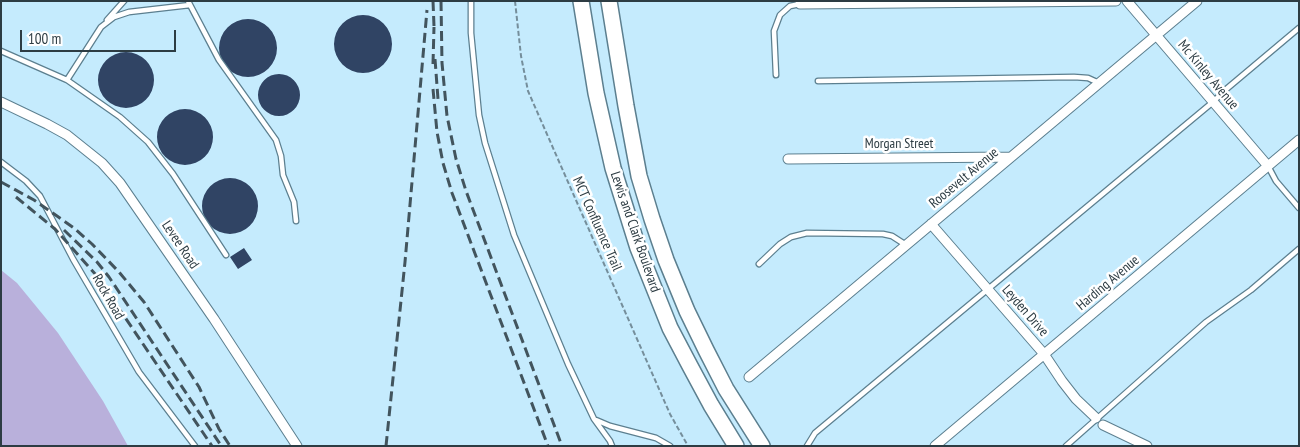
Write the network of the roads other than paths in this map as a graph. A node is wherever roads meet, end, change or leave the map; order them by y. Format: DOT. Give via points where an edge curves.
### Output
graph roads {
  1 [pos="124,1"];
  2 [pos="471,1"];
  3 [pos="581,1"];
  4 [pos="609,1"];
  5 [pos="1116,1"];
  6 [pos="1127,1"];
  7 [pos="1197,1"];
  8 [pos="860,2"];
  9 [pos="189,3"];
  10 [pos="800,4"];
  11 [pos="101,27"];
  12 [pos="1299,28"];
  13 [pos="1156,35"];
  14 [pos="1,51"];
  15 [pos="776,75"];
  16 [pos="67,80"];
  17 [pos="818,81"];
  18 [pos="1099,83"];
  19 [pos="1,102"];
  20 [pos="1213,102"];
  21 [pos="1299,140"];
  22 [pos="1010,157"];
  23 [pos="788,159"];
  24 [pos="1,162"];
  25 [pos="1268,166"];
  26 [pos="1299,208"];
  27 [pos="296,222"];
  28 [pos="931,224"];
  29 [pos="906,245"];
  30 [pos="1299,249"];
  31 [pos="226,255"];
  32 [pos="759,264"];
  33 [pos="988,289"];
  34 [pos="1044,354"];
  35 [pos="749,377"];
  36 [pos="594,419"];
  37 [pos="1100,421"];
  38 [pos="195,446"];
  39 [pos="296,446"];
  40 [pos="612,446"];
  41 [pos="670,446"];
  42 [pos="736,446"];
  43 [pos="762,446"];
  44 [pos="807,446"];
  45 [pos="935,446"];
  46 [pos="1066,446"];
  47 [pos="1147,446"];
  1 -- 11 [label="lane"];
  2 -- 36 [label="lane" via="478,106 485,143 514,235"];
  3 -- 42 [label="highway, Lewis and Clark Boulevard" via="596,93 622,202 638,248 667,320"];
  4 -- 43 [label="highway, Lewis and Clark Boulevard" via="639,176 655,226 687,311 728,391"];
  5 -- 8 [label="street"];
  6 -- 13 [label="street, Mc Kinley Avenue"];
  7 -- 13 [label="street, Roosevelt Avenue"];
  8 -- 10 [label="street"];
  9 -- 11 [label="lane" via="129,12 114,17"];
  9 -- 27 [label="lane" via="219,60 276,140 283,175 294,202"];
  10 -- 15 [label="lane" via="790,6 780,15 774,31"];
  11 -- 16 [label="lane"];
  12 -- 20 [label="lane"];
  13 -- 18 [label="street, Roosevelt Avenue"];
  13 -- 20 [label="street, Mc Kinley Avenue"];
  14 -- 16 [label="lane"];
  16 -- 31 [label="lane" via="120,117 148,142"];
  17 -- 18 [label="lane" via="1074,77"];
  18 -- 22 [label="street, Roosevelt Avenue"];
  19 -- 39 [label="street, Levee Road" via="67,136 120,183"];
  20 -- 25 [label="street, Mc Kinley Avenue"];
  20 -- 33 [label="lane"];
  21 -- 25 [label="street, Harding Avenue"];
  22 -- 23 [label="street, Morgan Street"];
  22 -- 28 [label="street, Roosevelt Avenue"];
  24 -- 38 [label="lane, Rock Road" via="40,196 139,372"];
  25 -- 26 [label="lane"];
  25 -- 34 [label="street, Harding Avenue"];
  28 -- 29 [label="street, Roosevelt Avenue"];
  28 -- 33 [label="street, Leyden Drive"];
  29 -- 32 [label="lane" via="883,234 807,233 780,244"];
  29 -- 35 [label="street, Roosevelt Avenue"];
  30 -- 37 [label="lane" via="1251,290 1206,322"];
  33 -- 34 [label="street, Leyden Drive"];
  33 -- 44 [label="lane" via="815,433"];
  34 -- 37 [label="street, Leyden Drive" via="1076,399"];
  34 -- 45 [label="street, Harding Avenue"];
  36 -- 40 [label="lane"];
  36 -- 41 [label="lane" via="656,438"];
  37 -- 46 [label="lane"];
  37 -- 47 [label="street, Leyden Drive"];
}
